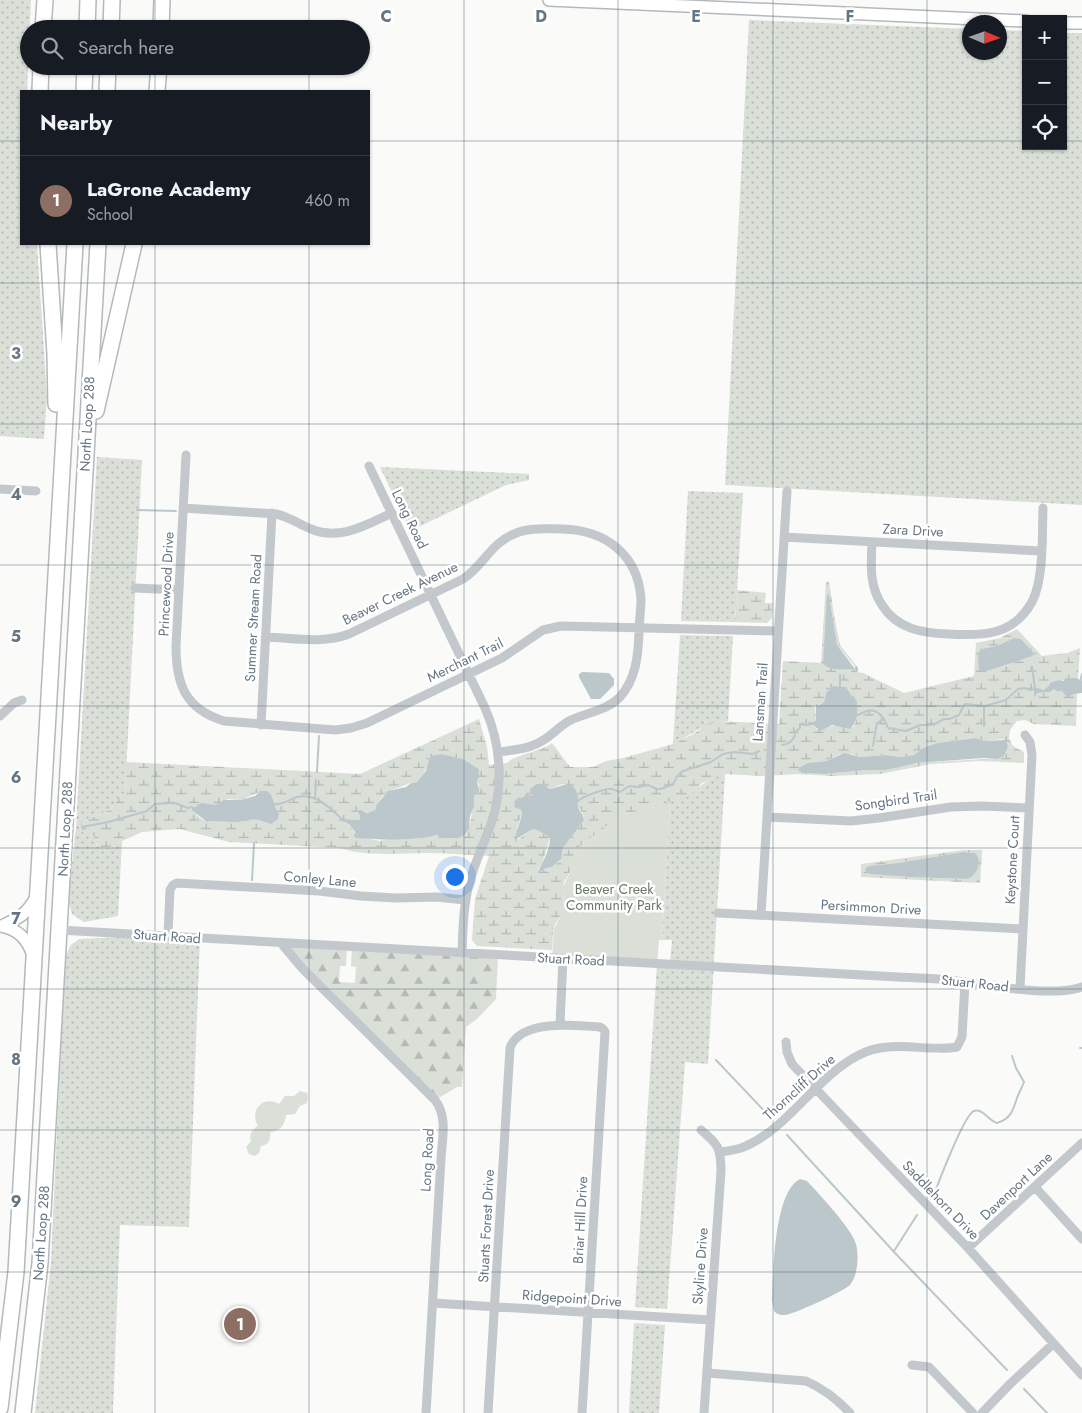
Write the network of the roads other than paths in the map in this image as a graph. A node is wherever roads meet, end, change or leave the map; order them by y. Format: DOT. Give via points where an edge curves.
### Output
graph roads {
  1 [pos="88,0"];
  2 [pos="112,0"];
  3 [pos="162,0"];
  4 [pos="169,0"];
  5 [pos="549,0"];
  6 [pos="44,3"];
  7 [pos="43,20"];
  8 [pos="87,20"];
  9 [pos="111,20"];
  10 [pos="161,20"];
  11 [pos="162,20"];
  12 [pos="1022,21"];
  13 [pos="1067,22"];
  14 [pos="1082,23"];
  15 [pos="41,75"];
  16 [pos="85,75"];
  17 [pos="108,75"];
  18 [pos="159,75"];
  19 [pos="40,90"];
  20 [pos="84,90"];
  21 [pos="107,90"];
  22 [pos="158,90"];
  23 [pos="48,245"];
  24 [pos="75,245"];
  25 [pos="98,245"];
  26 [pos="134,245"];
  27 [pos="186,455"];
  28 [pos="369,466"];
  29 [pos="0,489"];
  30 [pos="36,491"];
  31 [pos="787,491"];
  32 [pos="183,508"];
  33 [pos="1043,508"];
  34 [pos="83,509"];
  35 [pos="272,513"];
  36 [pos="392,513"];
  37 [pos="784,537"];
  38 [pos="872,542"];
  39 [pos="1041,551"];
  40 [pos="135,588"];
  41 [pos="179,590"];
  42 [pos="55,592"];
  43 [pos="431,594"];
  44 [pos="639,627"];
  45 [pos="778,631"];
  46 [pos="266,637"];
  47 [pos="469,674"];
  48 [pos="22,700"];
  49 [pos="197,708"];
  50 [pos="0,716"];
  51 [pos="261,725"];
  52 [pos="1025,734"];
  53 [pos="498,752"];
  54 [pos="1029,808"];
  55 [pos="767,817"];
  56 [pos="37,895"];
  57 [pos="465,900"];
  58 [pos="718,914"];
  59 [pos="761,915"];
  60 [pos="1,926"];
  61 [pos="1023,929"];
  62 [pos="59,930"];
  63 [pos="168,935"];
  64 [pos="281,943"];
  65 [pos="462,953"];
  66 [pos="34,957"];
  67 [pos="563,959"];
  68 [pos="965,982"];
  69 [pos="1082,987"];
  70 [pos="1020,988"];
  71 [pos="560,1024"];
  72 [pos="786,1042"];
  73 [pos="816,1089"];
  74 [pos="701,1130"];
  75 [pos="1082,1143"];
  76 [pos="720,1152"];
  77 [pos="1034,1188"];
  78 [pos="1082,1239"];
  79 [pos="968,1248"];
  80 [pos="433,1303"];
  81 [pos="495,1307"];
  82 [pos="588,1313"];
  83 [pos="710,1320"];
  84 [pos="1053,1344"];
  85 [pos="912,1365"];
  86 [pos="707,1373"];
  87 [pos="1082,1375"];
  88 [pos="0,1408"];
  89 [pos="23,1413"];
  90 [pos="426,1413"];
  91 [pos="488,1413"];
  92 [pos="582,1413"];
  93 [pos="704,1413"];
  94 [pos="850,1413"];
  95 [pos="973,1413"];
  96 [pos="982,1413"];
  1 -- 8 [label="highway"];
  2 -- 9 [label="highway"];
  3 -- 10 [label="highway"];
  4 -- 11 [label="highway"];
  5 -- 12 [label="main road"];
  6 -- 7 [label="highway"];
  13 -- 14 [label="main road"];
  15 -- 19 [label="highway"];
  16 -- 20 [label="highway"];
  17 -- 21 [label="highway"];
  18 -- 22 [label="highway"];
  23 -- 42 [label="highway" via="56,378 52,537"];
  24 -- 42 [label="highway, North Loop 288"];
  25 -- 34 [label="highway, North Loop 288"];
  26 -- 34 [label="highway" via="99,397"];
  27 -- 32 [label="street, Princewood Drive"];
  28 -- 36 [label="street, Long Road"];
  29 -- 30 [label="street"];
  31 -- 37 [label="street, Lansman Trail"];
  32 -- 35 [label="street"];
  32 -- 41 [label="street, Princewood Drive"];
  33 -- 39 [label="street"];
  34 -- 62 [label="highway, North Loop 288"];
  35 -- 36 [label="street" via="316,531 344,533"];
  35 -- 46 [label="street, Summer Stream Road"];
  36 -- 43 [label="street, Long Road"];
  37 -- 38 [label="street, Zara Drive"];
  37 -- 45 [label="street, Lansman Trail"];
  38 -- 39 [label="street, Zara Drive"];
  38 -- 39 [label="street" via="873,583 879,600 893,619 918,631 970,636 1001,630 1027,610 1038,585"];
  40 -- 41 [label="street"];
  41 -- 49 [label="street, Princewood Drive" via="178,676 185,693"];
  42 -- 56 [label="highway, North Loop 288"];
  43 -- 44 [label="street, Beaver Creek Avenue" via="468,576 498,542 515,533 536,529 578,530 611,542 629,561 639,586"];
  43 -- 46 [label="street, Beaver Creek Avenue" via="340,637 320,640"];
  43 -- 47 [label="street, Long Road"];
  44 -- 45 [label="street, Merchant Trail"];
  44 -- 47 [label="street, Merchant Trail" via="553,627 507,656"];
  44 -- 53 [label="street, Beaver Creek Avenue" via="634,671 618,699 601,710 569,721 536,744"];
  45 -- 55 [label="street, Lansman Trail"];
  46 -- 51 [label="street, Summer Stream Road"];
  47 -- 51 [label="street, Merchant Trail" via="351,728 335,730"];
  47 -- 53 [label="street, Long Road" via="488,716"];
  48 -- 50 [label="street"];
  49 -- 51 [label="street, Merchant Trail" via="224,721"];
  52 -- 54 [label="street, Keystone Court" via="1032,755"];
  53 -- 57 [label="street, Long Road" via="496,804"];
  54 -- 55 [label="street, Songbird Trail" via="951,807 851,821"];
  54 -- 61 [label="street, Keystone Court"];
  55 -- 59 [label="street, Lansman Trail"];
  56 -- 60 [label="main road" via="23,915"];
  56 -- 66 [label="highway, North Loop 288"];
  57 -- 63 [label="street, Conley Lane" via="180,883 173,885 169,894"];
  57 -- 65 [label="street, Long Road"];
  58 -- 59 [label="street, Persimmon Drive"];
  59 -- 61 [label="street, Persimmon Drive"];
  60 -- 66 [label="main road" via="20,934"];
  61 -- 70 [label="street, Keystone Court"];
  62 -- 63 [label="street, Stuart Road"];
  62 -- 89 [label="highway, North Loop 288" via="40,1263"];
  63 -- 64 [label="street, Stuart Road"];
  64 -- 65 [label="street, Stuart Road"];
  64 -- 80 [label="street, Long Road" via="441,1109"];
  65 -- 67 [label="street, Stuart Road"];
  66 -- 88 [label="highway, North Loop 288" via="16,1272"];
  67 -- 68 [label="street, Stuart Road"];
  67 -- 71 [label="street"];
  68 -- 70 [label="street, Stuart Road"];
  68 -- 73 [label="street, Thorncliff Drive" via="962,1037 956,1046 875,1049 848,1061"];
  69 -- 70 [label="street, Stuart Road" via="1059,991"];
  71 -- 81 [label="street, Stuarts Forest Drive" via="531,1030 514,1040 510,1048"];
  71 -- 82 [label="street, Briar Hill Drive" via="600,1026 605,1037"];
  72 -- 73 [label="street, Saddlehorn Drive" via="786,1052 792,1064"];
  73 -- 76 [label="street, Thorncliff Drive" via="760,1139 746,1147"];
  73 -- 79 [label="street, Saddlehorn Drive"];
  74 -- 76 [label="street"];
  75 -- 77 [label="street, Davenport Lane"];
  76 -- 83 [label="street, Skyline Drive"];
  77 -- 78 [label="street"];
  77 -- 79 [label="street, Davenport Lane"];
  79 -- 84 [label="street, Saddlehorn Drive"];
  80 -- 81 [label="street, Ridgepoint Drive"];
  80 -- 90 [label="street, Long Road"];
  81 -- 82 [label="street, Ridgepoint Drive"];
  81 -- 91 [label="street, Stuarts Forest Drive"];
  82 -- 83 [label="street, Ridgepoint Drive"];
  82 -- 92 [label="street, Briar Hill Drive"];
  83 -- 86 [label="street, Skyline Drive"];
  84 -- 87 [label="street, Saddlehorn Drive"];
  84 -- 96 [label="street"];
  85 -- 95 [label="street" via="929,1367"];
  86 -- 93 [label="street, Skyline Drive"];
  86 -- 94 [label="street" via="806,1382 835,1398"];
}
